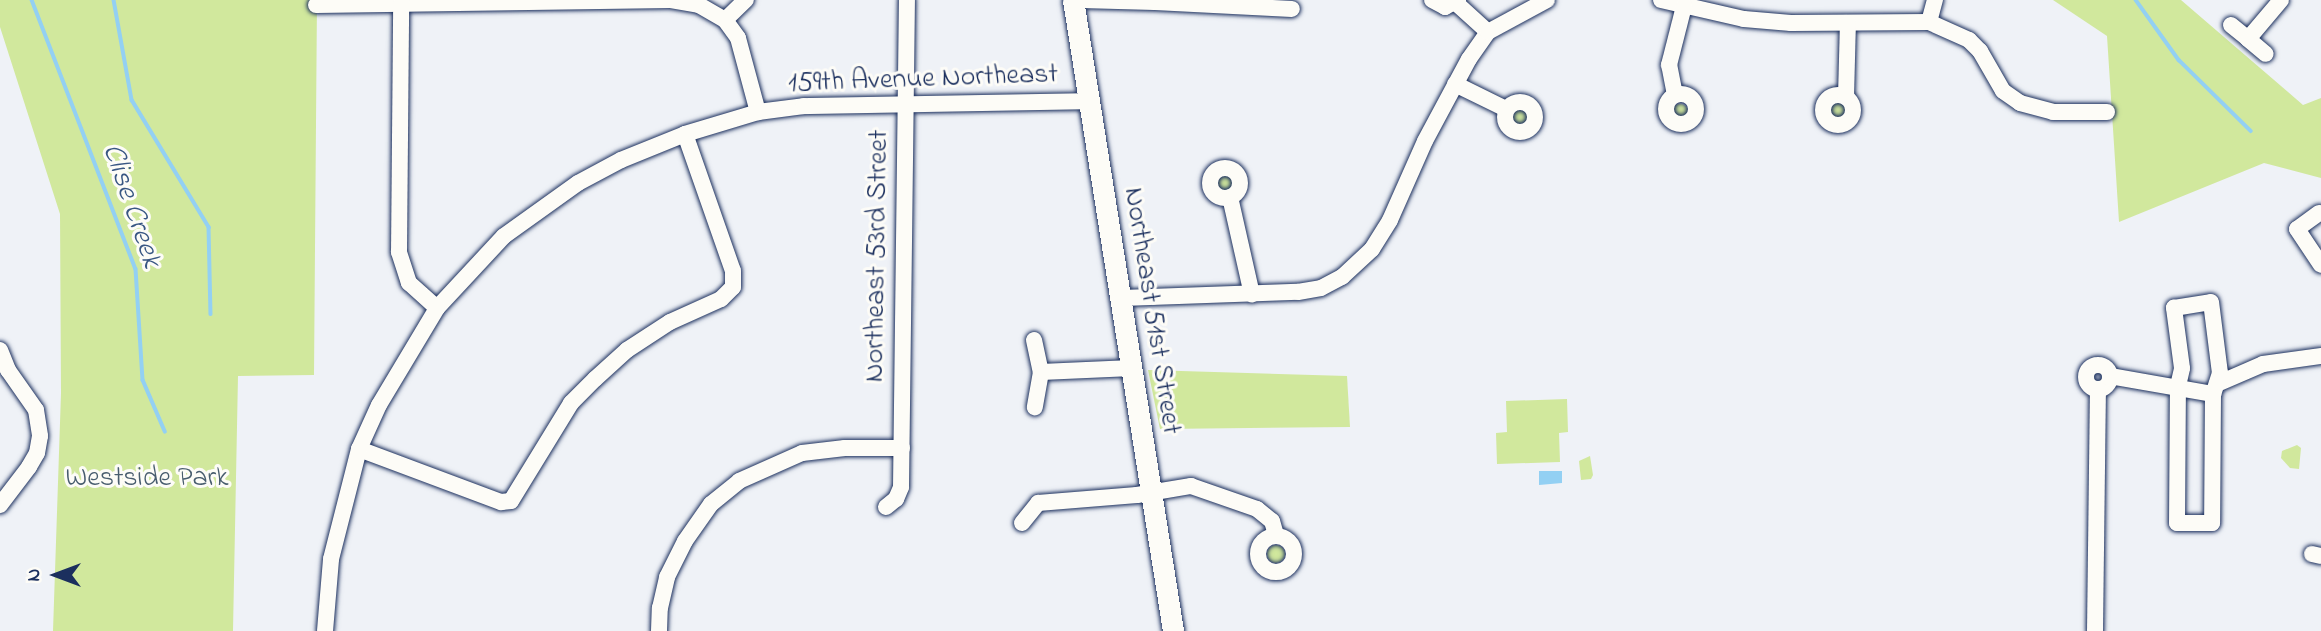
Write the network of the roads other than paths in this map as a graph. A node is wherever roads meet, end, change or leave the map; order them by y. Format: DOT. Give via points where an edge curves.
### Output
graph roads {
  1 [pos="747,0"];
  2 [pos="907,0"];
  3 [pos="1432,0"];
  4 [pos="1547,0"];
  5 [pos="1661,0"];
  6 [pos="1935,0"];
  7 [pos="2281,0"];
  8 [pos="536,1"];
  9 [pos="1457,1"];
  10 [pos="1073,2"];
  11 [pos="401,3"];
  12 [pos="316,5"];
  13 [pos="1684,6"];
  14 [pos="1292,9"];
  15 [pos="725,20"];
  16 [pos="1930,22"];
  17 [pos="1848,23"];
  18 [pos="2231,25"];
  19 [pos="1488,32"];
  20 [pos="2248,39"];
  21 [pos="2266,54"];
  22 [pos="1455,84"];
  23 [pos="1675,95"];
  24 [pos="1846,97"];
  25 [pos="1089,101"];
  26 [pos="907,104"];
  27 [pos="1507,110"];
  28 [pos="758,112"];
  29 [pos="2107,112"];
  30 [pos="684,134"];
  31 [pos="1230,197"];
  32 [pos="2319,213"];
  33 [pos="2321,265"];
  34 [pos="1252,295"];
  35 [pos="1122,298"];
  36 [pos="437,308"];
  37 [pos="1034,340"];
  38 [pos="0,350"];
  39 [pos="2321,356"];
  40 [pos="1132,368"];
  41 [pos="1041,372"];
  42 [pos="2178,386"];
  43 [pos="2215,389"];
  44 [pos="1035,407"];
  45 [pos="902,448"];
  46 [pos="359,449"];
  47 [pos="1152,494"];
  48 [pos="0,505"];
  49 [pos="886,507"];
  50 [pos="1022,523"];
  51 [pos="1276,535"];
  52 [pos="325,631"];
  53 [pos="659,631"];
  54 [pos="1173,631"];
  55 [pos="2095,631"];
  1 -- 15 [label="street"];
  2 -- 26 [label="street, Northeast 53rd Street"];
  3 -- 9 [label="street" via="1445,7"];
  4 -- 19 [label="street"];
  5 -- 13 [label="street"];
  6 -- 16 [label="street"];
  7 -- 20 [label="street"];
  8 -- 11 [label="street"];
  8 -- 15 [label="street" via="671,1 699,5"];
  9 -- 19 [label="street"];
  10 -- 14 [label="street"];
  10 -- 25 [label="main road, Northeast 51st Street"];
  11 -- 12 [label="street"];
  11 -- 36 [label="street" via="398,252 409,282"];
  13 -- 17 [label="street" via="1744,19"];
  13 -- 23 [label="street" via="1669,65"];
  15 -- 28 [label="street" via="738,38"];
  16 -- 17 [label="street"];
  16 -- 29 [label="street" via="1969,40 2003,91 2020,103 2053,112"];
  17 -- 24 [label="street"];
  18 -- 20 [label="street"];
  19 -- 22 [label="street"];
  20 -- 21 [label="street"];
  22 -- 27 [label="street"];
  22 -- 34 [label="street" via="1372,249 1342,277 1321,288"];
  25 -- 26 [label="street, 159th Avenue Northeast"];
  25 -- 35 [label="main road, Northeast 51st Street"];
  26 -- 28 [label="street, 159th Avenue Northeast" via="804,106"];
  26 -- 45 [label="street, Northeast 53rd Street"];
  28 -- 30 [label="street, 159th Avenue Northeast"];
  30 -- 36 [label="street, 159th Avenue Northeast" via="578,183 504,236"];
  30 -- 46 [label="street" via="740,291 670,321 595,379 571,403 548,437 513,509"];
  31 -- 34 [label="street"];
  32 -- 33 [label="street" via="2290,234"];
  34 -- 35 [label="street"];
  35 -- 40 [label="main road, Northeast 51st Street"];
  36 -- 46 [label="street, 159th Avenue Northeast" via="379,405"];
  37 -- 41 [label="street"];
  38 -- 48 [label="street" via="36,410 40,436 29,467"];
  39 -- 43 [label="street" via="2263,364"];
  40 -- 41 [label="street"];
  40 -- 47 [label="main road, Northeast 51st Street"];
  41 -- 44 [label="street"];
  42 -- 43 [label="street"];
  42 -- 43 [label="street" via="2182,368 2174,308 2211,302 2220,373"];
  42 -- 43 [label="street" via="2177,523 2212,523"];
  42 -- 55 [label="street" via="2110,376 2105,387 2098,389"];
  45 -- 49 [label="street, Northeast 53rd Street" via="901,487"];
  45 -- 53 [label="street" via="802,453 738,481 711,504 684,541 667,577"];
  46 -- 52 [label="street, 159th Avenue Northeast" via="331,559"];
  47 -- 50 [label="street" via="1038,503"];
  47 -- 51 [label="street" via="1191,486 1230,498 1266,515"];
  47 -- 54 [label="main road, Northeast 51st Street"];
}
